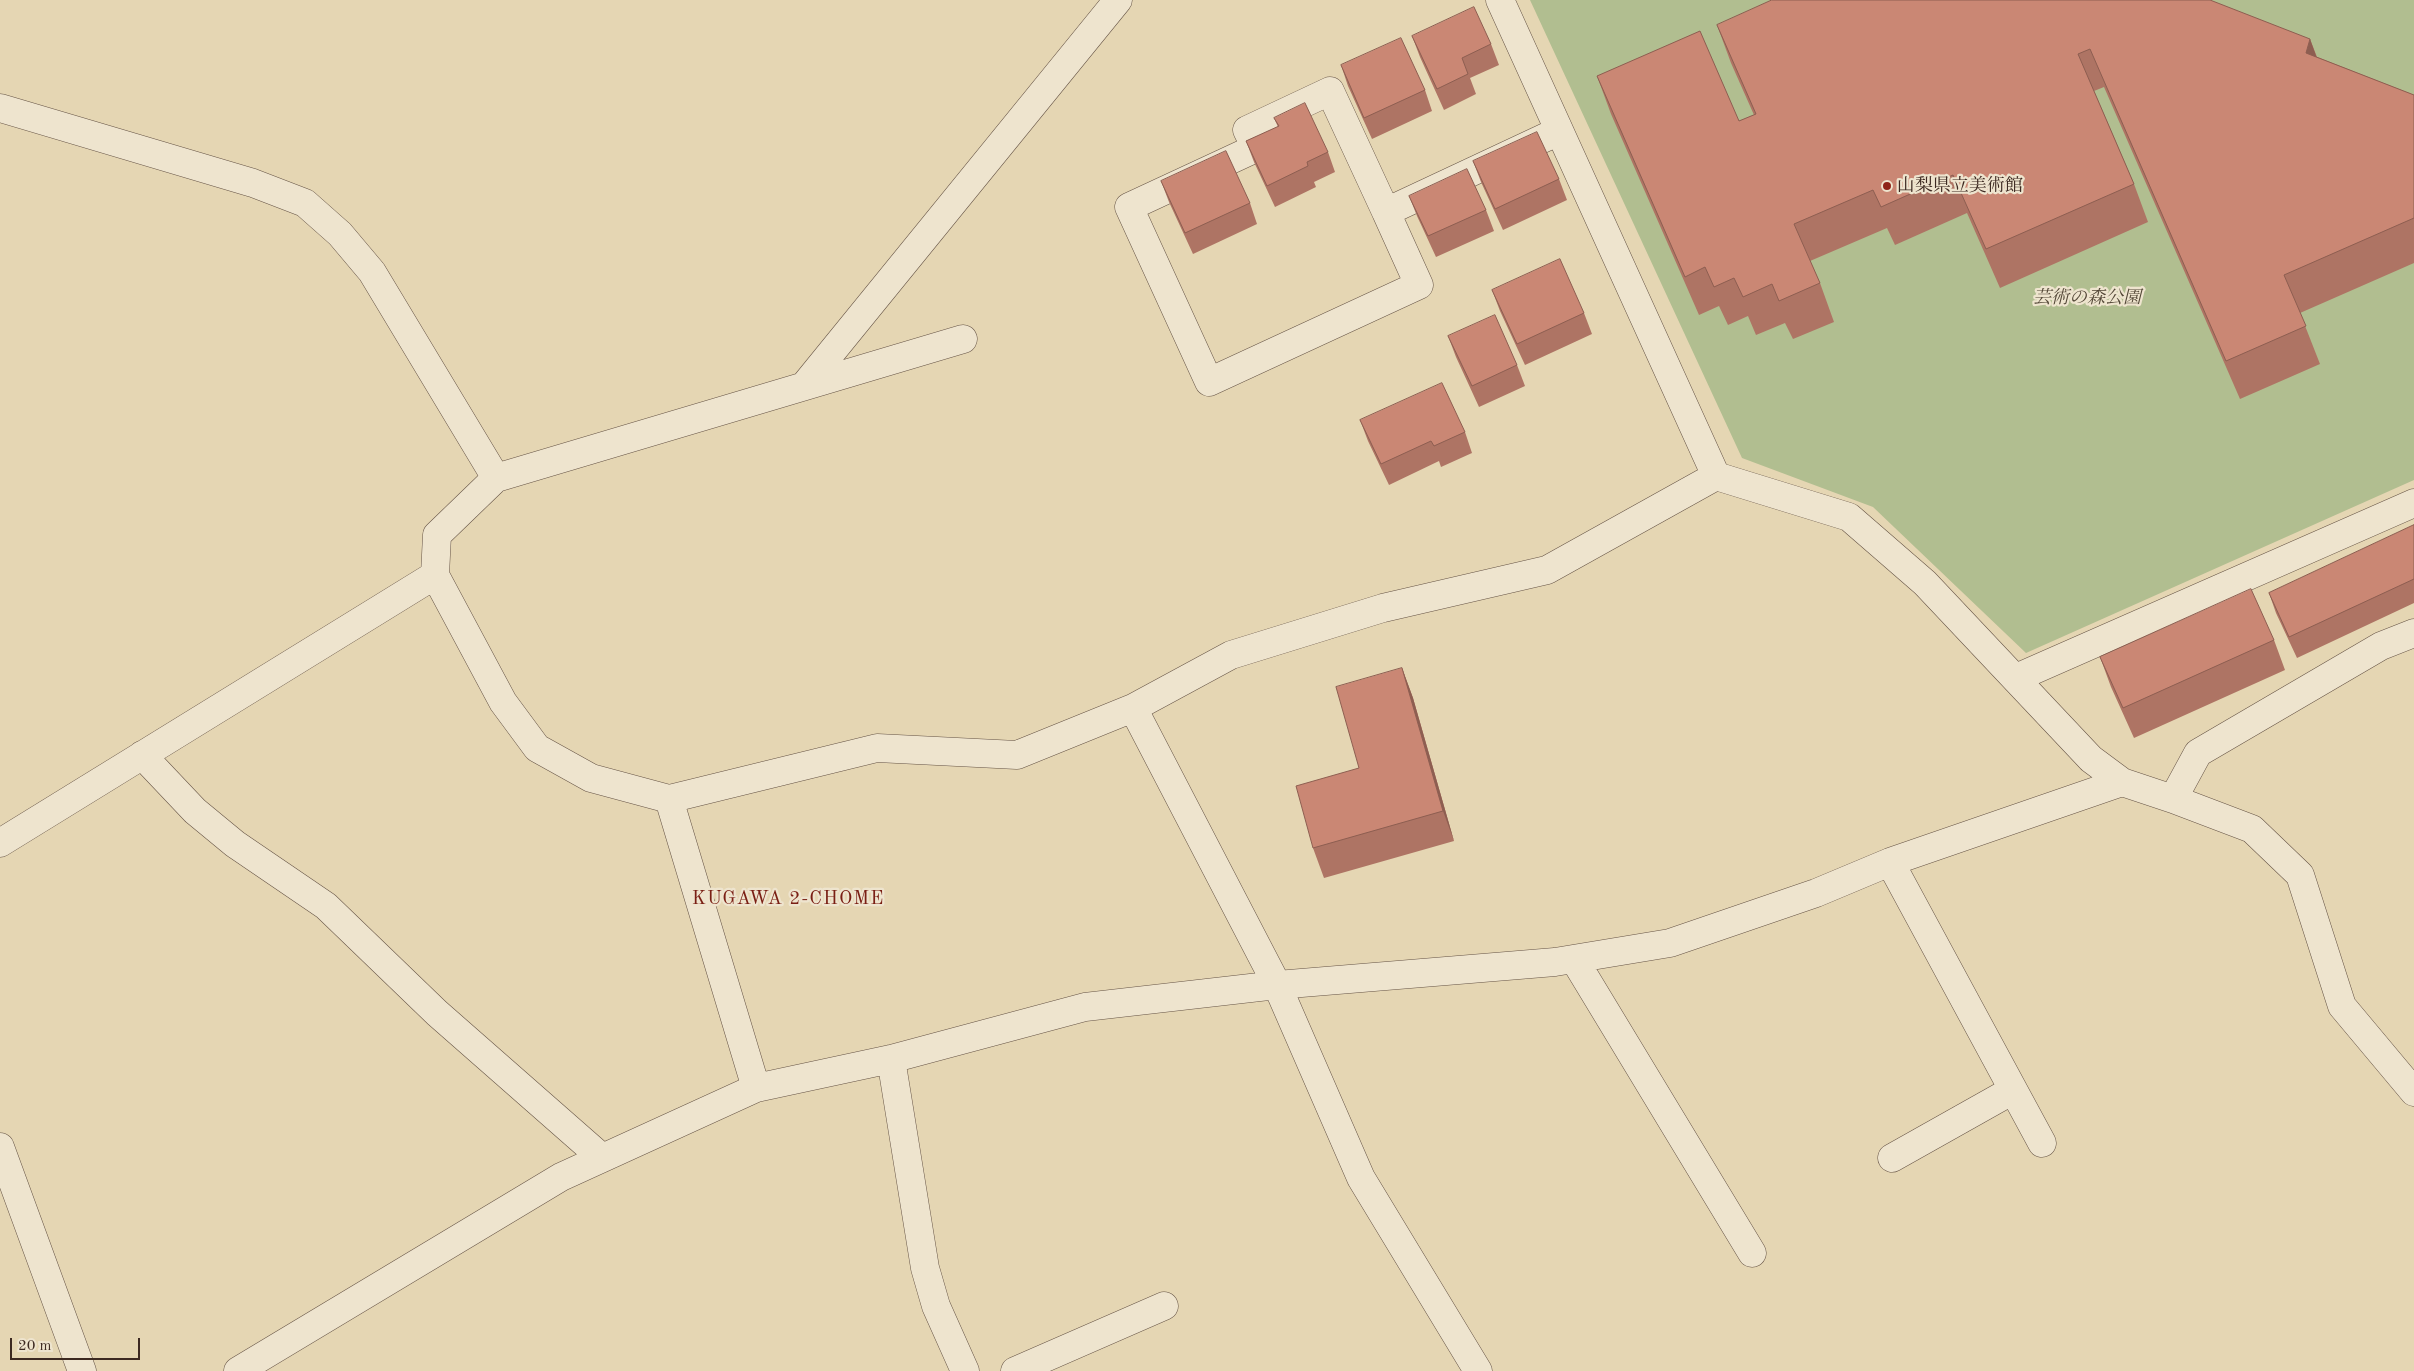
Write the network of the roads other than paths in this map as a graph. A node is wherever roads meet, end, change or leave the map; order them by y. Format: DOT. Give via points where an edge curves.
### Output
graph roads {
  1 [pos="1118,0"];
  2 [pos="1500,0"];
  3 [pos="0,108"];
  4 [pos="1559,131"];
  5 [pos="1386,212"];
  6 [pos="963,339"];
  7 [pos="804,386"];
  8 [pos="1716,476"];
  9 [pos="496,478"];
  10 [pos="2414,503"];
  11 [pos="435,575"];
  12 [pos="2414,633"];
  13 [pos="2016,678"];
  14 [pos="1133,708"];
  15 [pos="142,755"];
  16 [pos="2122,782"];
  17 [pos="669,799"];
  18 [pos="2173,799"];
  19 [pos="0,843"];
  20 [pos="1890,862"];
  21 [pos="1574,959"];
  22 [pos="1277,985"];
  23 [pos="891,1059"];
  24 [pos="756,1088"];
  25 [pos="2013,1090"];
  26 [pos="2414,1092"];
  27 [pos="2042,1143"];
  28 [pos="0,1146"];
  29 [pos="601,1157"];
  30 [pos="1892,1158"];
  31 [pos="1752,1254"];
  32 [pos="1164,1306"];
  33 [pos="82,1371"];
  34 [pos="238,1371"];
  35 [pos="965,1371"];
  36 [pos="1015,1371"];
  37 [pos="1478,1371"];
  1 -- 7 [label="street"];
  2 -- 4 [label="street"];
  3 -- 9 [label="street" via="253,183 305,203 340,234 372,272"];
  4 -- 5 [label="street"];
  4 -- 8 [label="street"];
  5 -- 5 [label="street" via="1330,91 1247,130 1256,148 1129,208 1209,382 1419,285"];
  6 -- 7 [label="street"];
  7 -- 9 [label="street"];
  8 -- 13 [label="street" via="1849,517 1925,582"];
  8 -- 14 [label="street" via="1547,570 1383,608 1231,655"];
  9 -- 11 [label="street" via="437,535"];
  10 -- 13 [label="street"];
  11 -- 15 [label="street"];
  11 -- 17 [label="street" via="503,702 537,748 591,778"];
  12 -- 18 [label="street" via="2381,646 2198,753"];
  13 -- 16 [label="street" via="2091,759"];
  14 -- 17 [label="street" via="1017,755 877,748"];
  14 -- 22 [label="street"];
  15 -- 19 [label="street"];
  15 -- 29 [label="street" via="195,811 235,844 326,906 438,1013"];
  16 -- 18 [label="street"];
  16 -- 20 [label="street"];
  17 -- 24 [label="street"];
  18 -- 26 [label="street" via="2252,829 2300,874 2342,1006"];
  20 -- 21 [label="street" via="1816,893 1670,943"];
  20 -- 25 [label="street"];
  21 -- 22 [label="street"];
  21 -- 31 [label="street"];
  22 -- 23 [label="street" via="1085,1007"];
  22 -- 37 [label="street" via="1361,1178"];
  23 -- 24 [label="street"];
  23 -- 35 [label="street" via="925,1268 936,1306"];
  24 -- 29 [label="street"];
  25 -- 27 [label="street"];
  25 -- 30 [label="street"];
  28 -- 33 [label="street"];
  29 -- 34 [label="street" via="552,1182"];
  32 -- 36 [label="street"];
}
